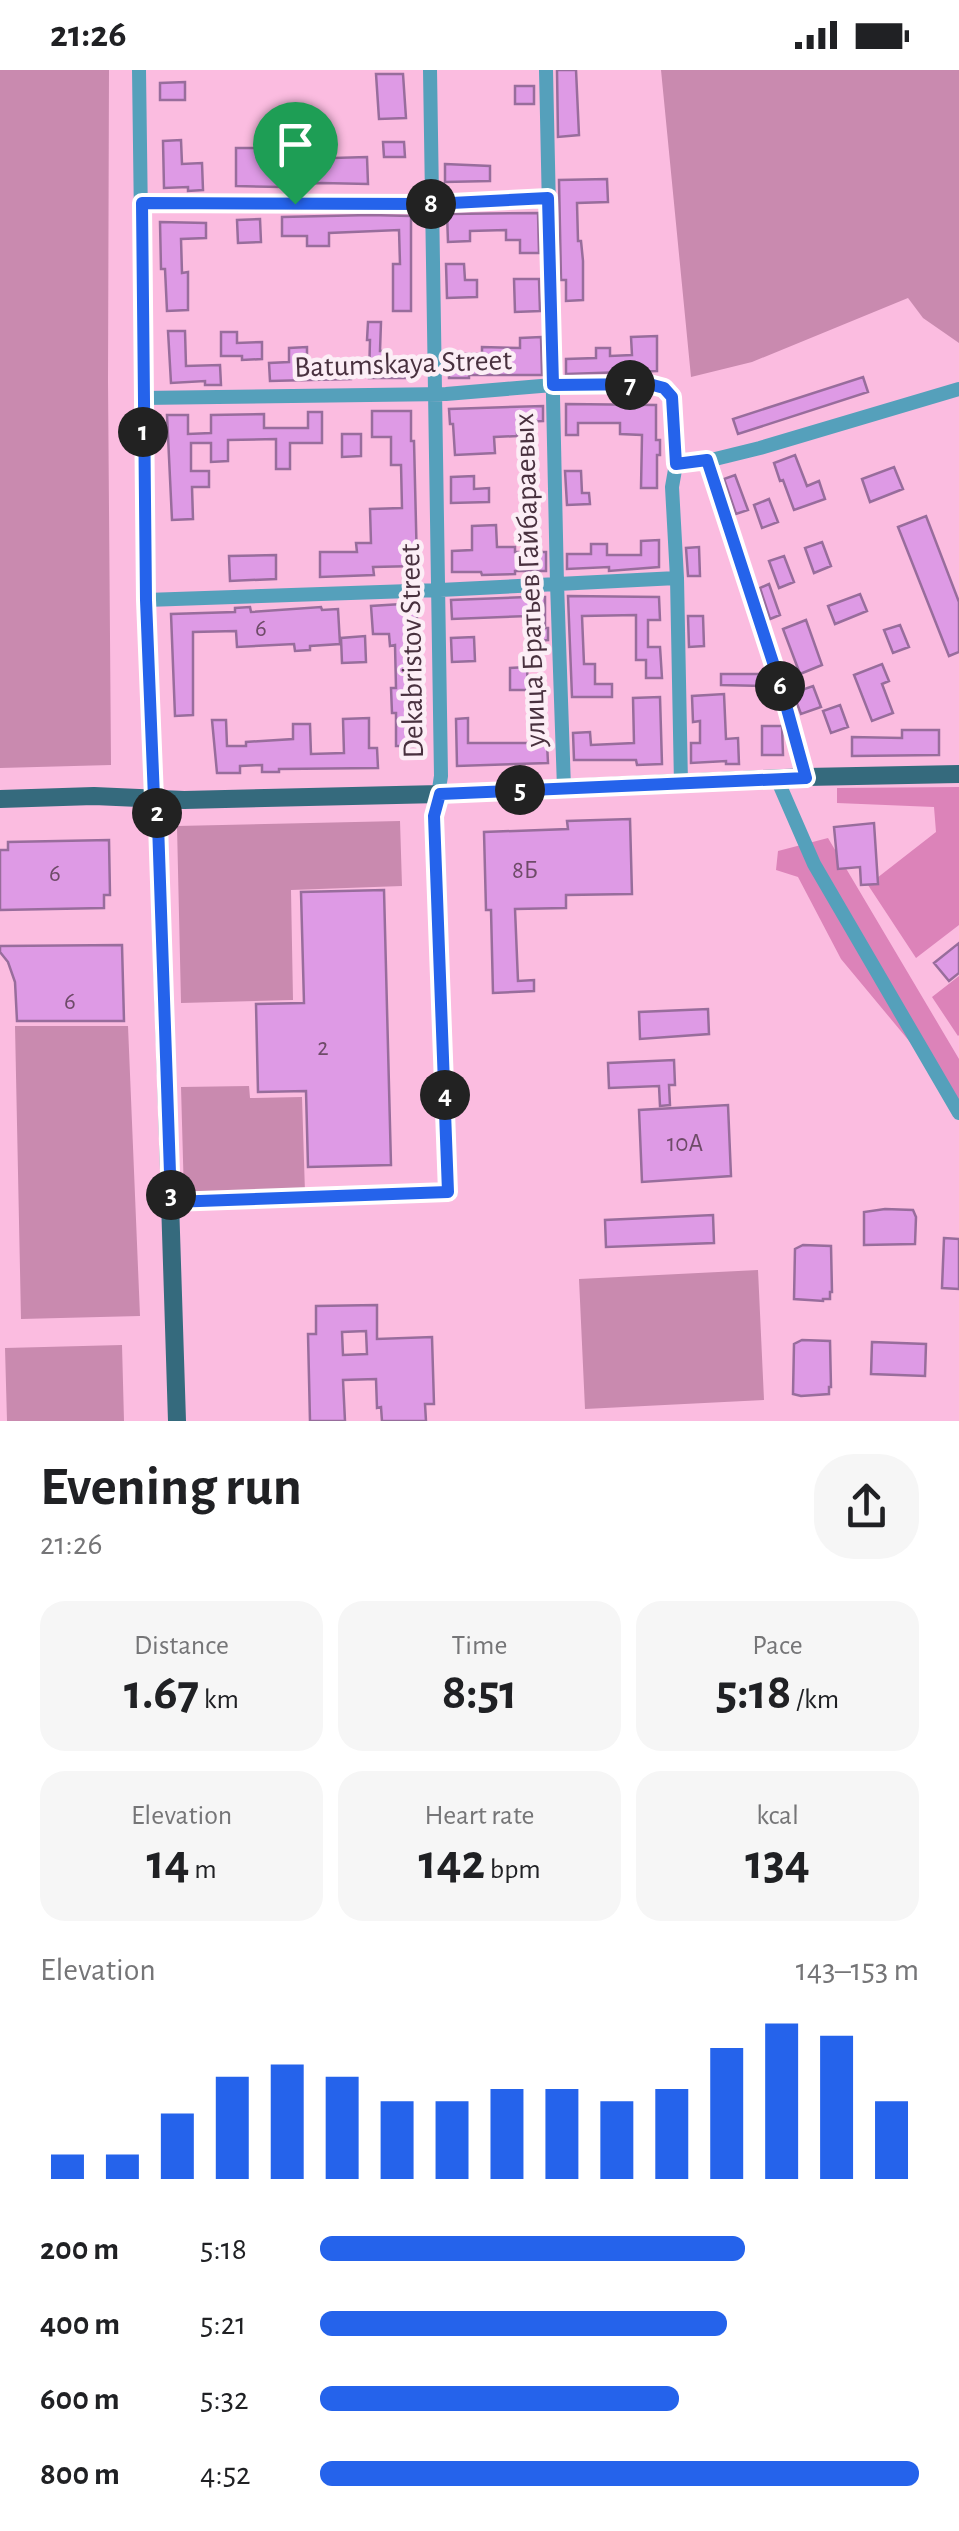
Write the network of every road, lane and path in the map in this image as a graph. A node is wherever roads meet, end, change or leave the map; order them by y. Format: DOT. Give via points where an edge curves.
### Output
graph roads {
  1 [pos="139,70"];
  2 [pos="430,70"];
  3 [pos="546,70"];
  4 [pos="548,198"];
  5 [pos="142,203"];
  6 [pos="432,204"];
  7 [pos="553,385"];
  8 [pos="959,389"];
  9 [pos="434,394"];
  10 [pos="142,398"];
  11 [pos="707,460"];
  12 [pos="676,464"];
  13 [pos="677,578"];
  14 [pos="556,582"];
  15 [pos="440,590"];
  16 [pos="146,600"];
  17 [pos="959,774"];
  18 [pos="806,778"];
  19 [pos="777,779"];
  20 [pos="681,784"];
  21 [pos="564,788"];
  22 [pos="440,794"];
  23 [pos="154,798"];
  24 [pos="0,799"];
  25 [pos="959,1113"];
  26 [pos="171,1202"];
  27 [pos="178,1421"];
  1 -- 5 [label="street"];
  2 -- 6 [label="street, Dekabristov Street"];
  3 -- 4 [label="street, улица Братьев Гайбараевых"];
  4 -- 6 [label="street"];
  4 -- 7 [label="street, улица Братьев Гайбараевых"];
  5 -- 6 [label="street"];
  5 -- 10 [label="street"];
  6 -- 9 [label="street, Dekabristov Street"];
  7 -- 9 [label="street, Batumskaya Street"];
  7 -- 12 [label="street, Batumskaya Street" via="664,388 672,397"];
  7 -- 14 [label="street, улица Братьев Гайбараевых"];
  8 -- 11 [label="street"];
  9 -- 10 [label="street, Batumskaya Street"];
  9 -- 15 [label="street, Dekabristov Street"];
  10 -- 16 [label="street"];
  11 -- 12 [label="street"];
  11 -- 18 [label="street"];
  12 -- 13 [label="street"];
  13 -- 14 [label="street"];
  13 -- 20 [label="street"];
  14 -- 15 [label="street"];
  14 -- 21 [label="street, улица Братьев Гайбараевых"];
  15 -- 16 [label="street"];
  15 -- 22 [label="street, Dekabristov Street"];
  16 -- 23 [label="street"];
  17 -- 18 [label="main road"];
  18 -- 19 [label="main road"];
  19 -- 20 [label="main road"];
  19 -- 25 [label="street" via="814,864"];
  20 -- 21 [label="main road"];
  21 -- 22 [label="main road"];
  22 -- 23 [label="main road"];
  22 -- 26 [label="street, Dekabristov Street" via="434,816 448,1192"];
  23 -- 24 [label="main road"];
  23 -- 26 [label="main road"];
  26 -- 27 [label="main road"];
}
